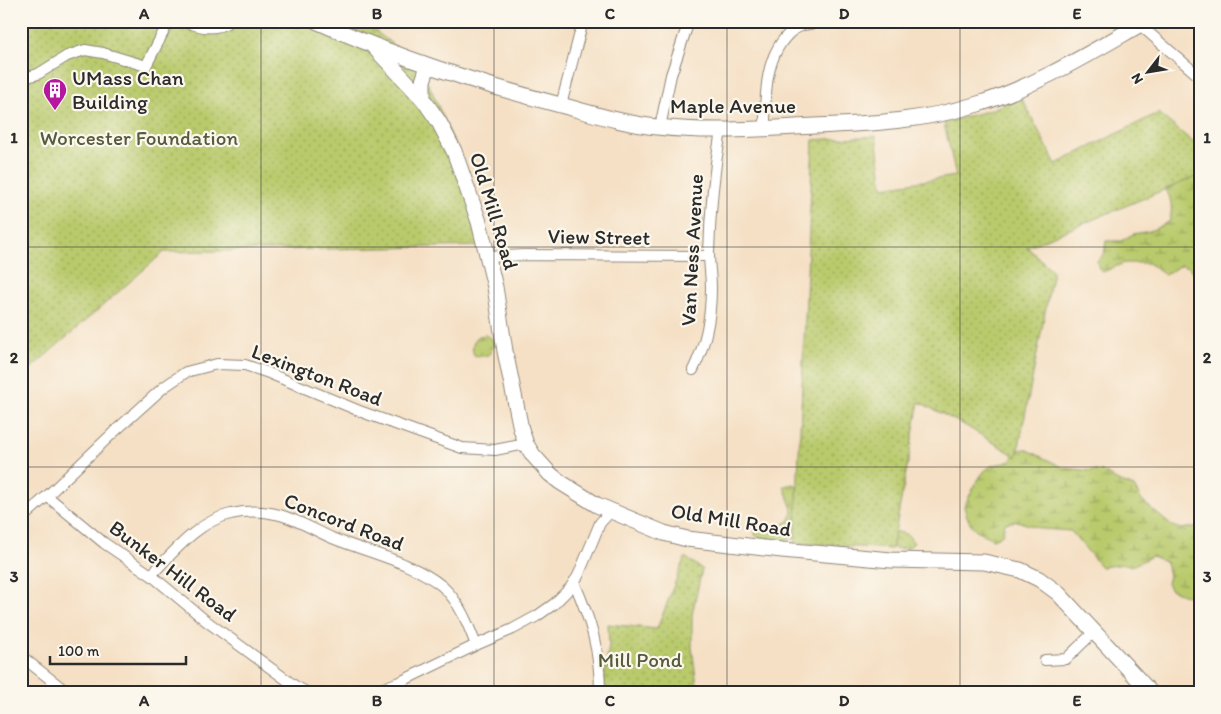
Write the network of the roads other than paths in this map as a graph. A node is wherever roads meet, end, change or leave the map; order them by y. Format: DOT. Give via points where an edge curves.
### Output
graph roads {
  1 [pos="169,21"];
  2 [pos="184,21"];
  3 [pos="230,21"];
  4 [pos="316,21"];
  5 [pos="583,21"];
  6 [pos="689,21"];
  7 [pos="826,21"];
  8 [pos="1143,23"];
  9 [pos="342,26"];
  10 [pos="793,26"];
  11 [pos="373,46"];
  12 [pos="413,60"];
  13 [pos="428,66"];
  14 [pos="1200,77"];
  15 [pos="21,79"];
  16 [pos="406,80"];
  17 [pos="423,99"];
  18 [pos="561,106"];
  19 [pos="660,128"];
  20 [pos="721,130"];
  21 [pos="765,130"];
  22 [pos="487,256"];
  23 [pos="709,256"];
  24 [pos="693,370"];
  25 [pos="526,444"];
  26 [pos="47,496"];
  27 [pos="610,511"];
  28 [pos="21,519"];
  29 [pos="151,576"];
  30 [pos="574,582"];
  31 [pos="1094,631"];
  32 [pos="476,645"];
  33 [pos="21,656"];
  34 [pos="1045,660"];
  35 [pos="68,693"];
  36 [pos="308,693"];
  37 [pos="370,693"];
  38 [pos="600,693"];
  39 [pos="1151,693"];
  1 -- 15 [label="street" via="146,66 85,50"];
  2 -- 3 [label="street" via="210,28"];
  4 -- 9 [label="street, Maple Avenue"];
  5 -- 18 [label="street"];
  6 -- 19 [label="street"];
  7 -- 10 [label="street"];
  8 -- 14 [label="street"];
  8 -- 21 [label="street, Maple Avenue" via="1030,84 977,105 878,123"];
  9 -- 11 [label="street, Maple Avenue"];
  10 -- 21 [label="street" via="780,44 771,67"];
  11 -- 12 [label="street, Maple Avenue"];
  11 -- 16 [label="street, Old Mill Road"];
  12 -- 13 [label="street, Maple Avenue"];
  12 -- 16 [label="street"];
  13 -- 17 [label="street" via="423,81"];
  13 -- 18 [label="street, Maple Avenue"];
  16 -- 17 [label="street, Old Mill Road"];
  17 -- 22 [label="street, Old Mill Road" via="454,152 470,194"];
  18 -- 19 [label="street, Maple Avenue"];
  19 -- 20 [label="street, Maple Avenue"];
  20 -- 21 [label="street, Maple Avenue"];
  20 -- 23 [label="street, Van Ness Avenue" via="714,170"];
  22 -- 23 [label="street, View Street"];
  22 -- 25 [label="street, Old Mill Road"];
  23 -- 24 [label="street, Van Ness Avenue" via="709,318 702,350"];
  25 -- 26 [label="street, Lexington Road" via="495,450 462,448 362,412 266,372 245,366 217,364 186,372 164,388"];
  25 -- 27 [label="street, Old Mill Road" via="541,465 560,482"];
  26 -- 28 [label="street"];
  26 -- 29 [label="street, Bunker Hill Road"];
  27 -- 30 [label="street" via="600,523"];
  27 -- 31 [label="street, Old Mill Road" via="664,533 695,540 891,560 1008,566 1048,585"];
  29 -- 32 [label="street, Concord Road" via="195,532 216,519 248,511 274,514 394,561 435,581 462,613"];
  29 -- 36 [label="street, Bunker Hill Road" via="264,664"];
  30 -- 32 [label="street" via="537,616"];
  30 -- 38 [label="street" via="597,644"];
  31 -- 34 [label="street" via="1066,659"];
  31 -- 39 [label="street, Old Mill Road"];
  32 -- 37 [label="street"];
  33 -- 35 [label="street"];
}
